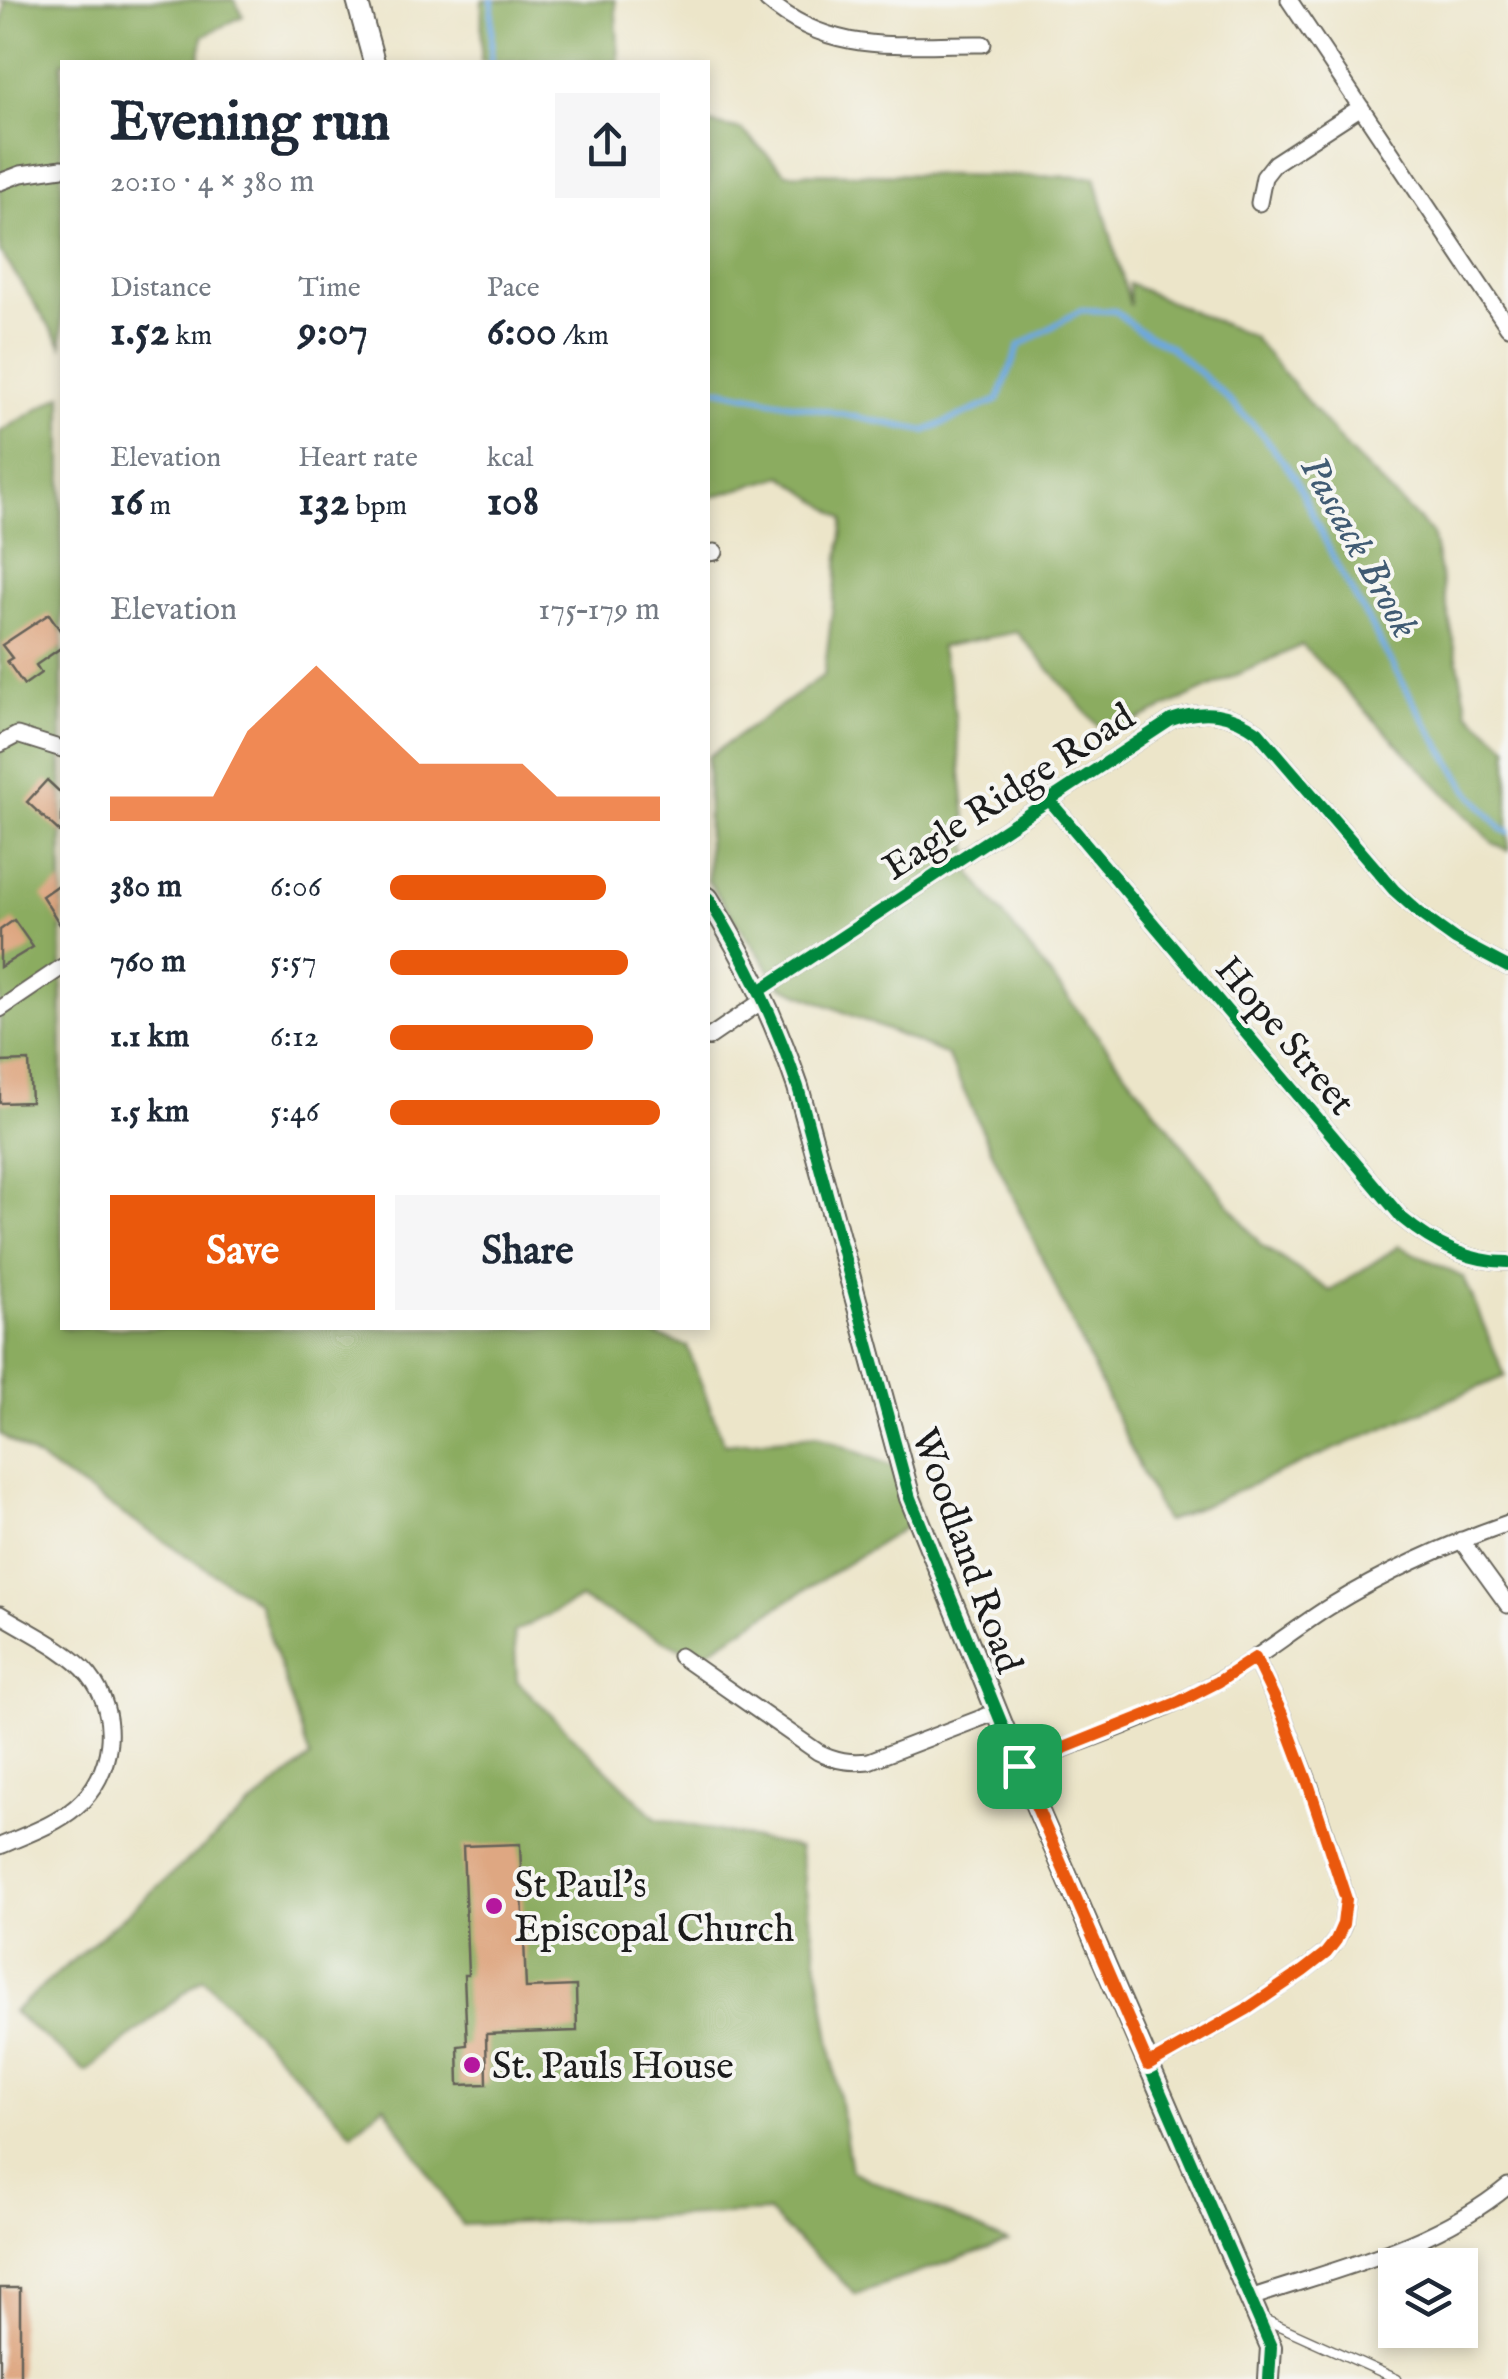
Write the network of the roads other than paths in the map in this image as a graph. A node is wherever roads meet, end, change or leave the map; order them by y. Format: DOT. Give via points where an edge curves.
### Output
graph roads {
  1 [pos="357,0"];
  2 [pos="767,0"];
  3 [pos="1289,0"];
  4 [pos="983,44"];
  5 [pos="373,60"];
  6 [pos="1360,107"];
  7 [pos="60,168"];
  8 [pos="0,182"];
  9 [pos="1259,203"];
  10 [pos="1508,328"];
  11 [pos="0,744"];
  12 [pos="60,748"];
  13 [pos="1049,800"];
  14 [pos="710,901"];
  15 [pos="1508,967"];
  16 [pos="60,969"];
  17 [pos="763,994"];
  18 [pos="0,1009"];
  19 [pos="710,1036"];
  20 [pos="1508,1262"];
  21 [pos="1508,1524"];
  22 [pos="1461,1540"];
  23 [pos="1508,1606"];
  24 [pos="0,1614"];
  25 [pos="680,1656"];
  26 [pos="1255,1658"];
  27 [pos="997,1712"];
  28 [pos="1019,1766"];
  29 [pos="0,1846"];
  30 [pos="1148,2065"];
  31 [pos="1508,2186"];
  32 [pos="1254,2307"];
  33 [pos="1269,2379"];
  34 [pos="1396,2379"];
  1 -- 5 [label="street"];
  2 -- 4 [label="street" via="833,38"];
  3 -- 6 [label="street"];
  6 -- 9 [label="street" via="1275,164 1264,177"];
  6 -- 10 [label="street"];
  7 -- 8 [label="street"];
  11 -- 12 [label="street" via="16,735"];
  13 -- 15 [label="street, Eagle Ridge Road" via="1172,720 1224,714 1258,732 1423,916"];
  13 -- 17 [label="street, Eagle Ridge Road"];
  13 -- 20 [label="street, Hope Street" via="1402,1218 1447,1250"];
  14 -- 17 [label="street, Woodland Road"];
  16 -- 18 [label="street"];
  17 -- 19 [label="street, Eagle Ridge Road"];
  17 -- 27 [label="street, Woodland Road" via="798,1087 910,1498"];
  21 -- 22 [label="street"];
  22 -- 23 [label="street"];
  22 -- 26 [label="street" via="1376,1580"];
  24 -- 29 [label="street" via="89,1674 110,1733 90,1793 55,1820"];
  25 -- 27 [label="street" via="818,1752 852,1763"];
  26 -- 28 [label="street" via="1179,1702"];
  26 -- 30 [label="street" via="1308,1783 1346,1899 1343,1924 1326,1953 1303,1971"];
  27 -- 28 [label="street, Woodland Road"];
  28 -- 30 [label="street, Woodland Road"];
  30 -- 32 [label="street, Woodland Road"];
  31 -- 32 [label="street" via="1447,2228"];
  32 -- 33 [label="street, Woodland Road" via="1271,2348"];
  32 -- 34 [label="lane" via="1295,2335"];
}
